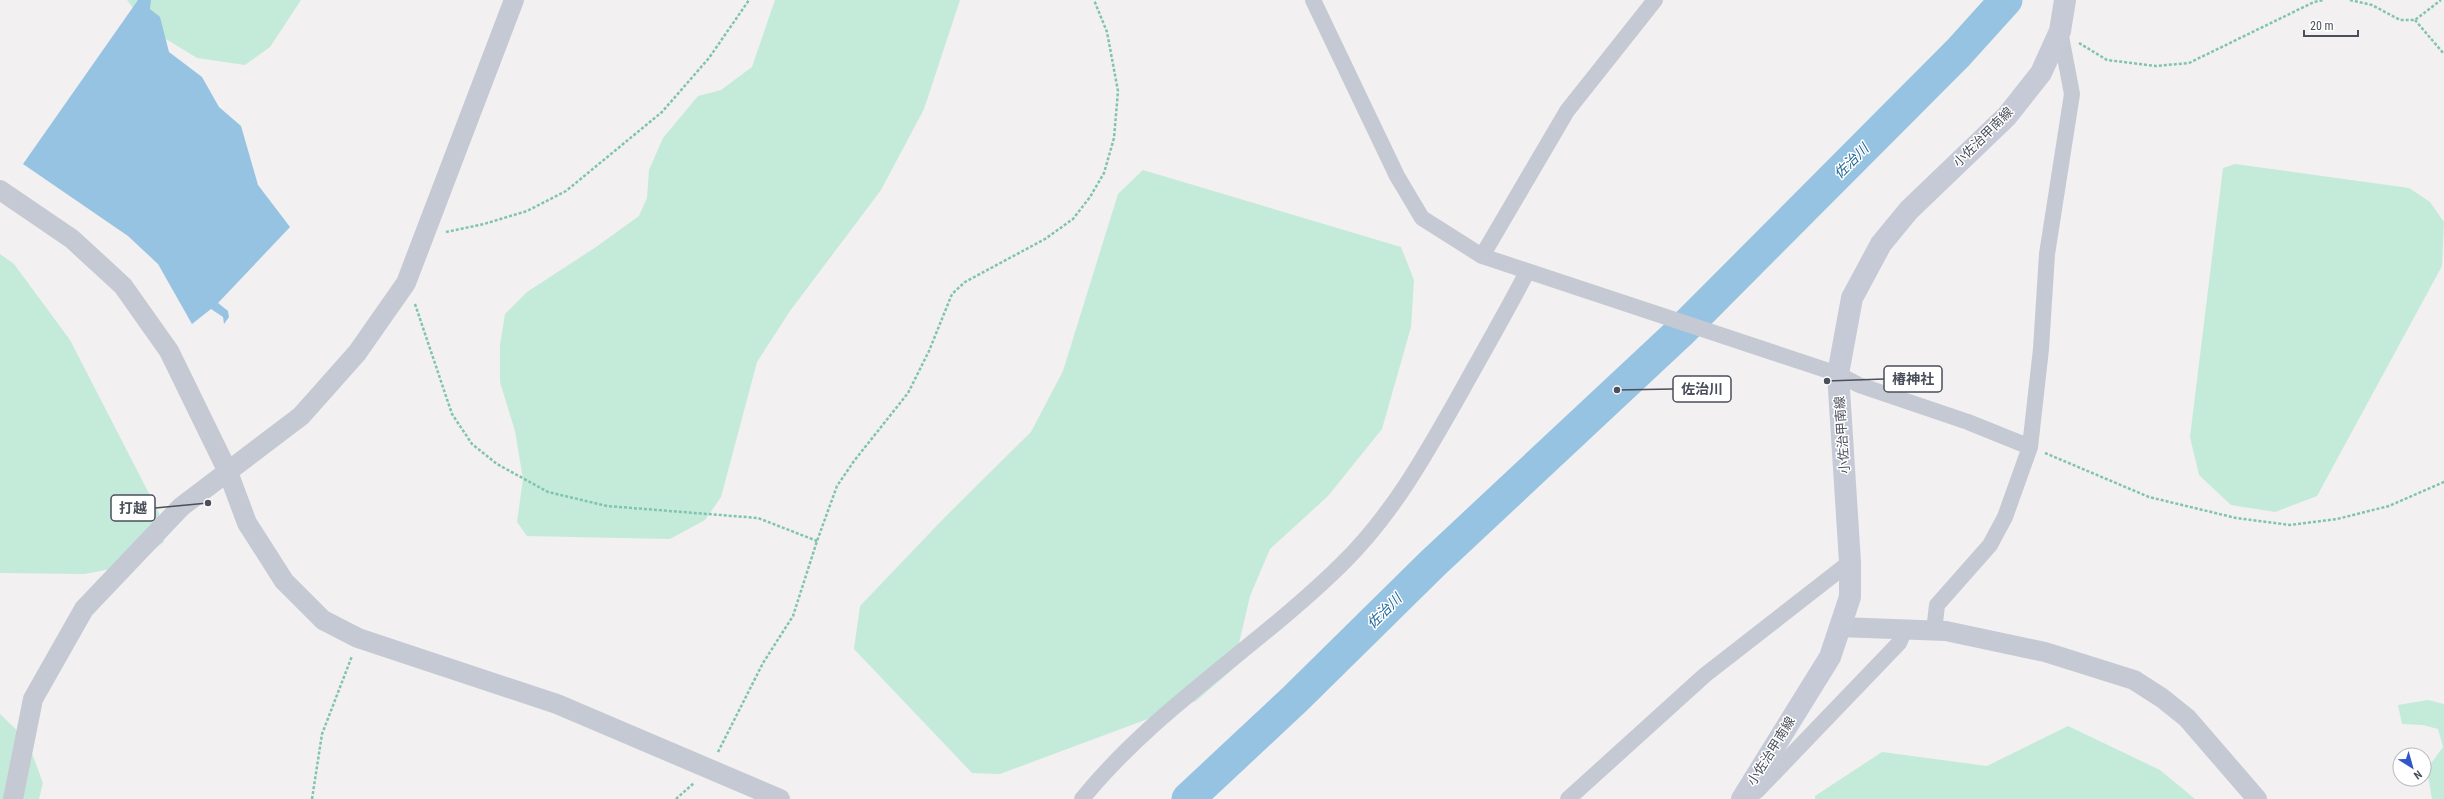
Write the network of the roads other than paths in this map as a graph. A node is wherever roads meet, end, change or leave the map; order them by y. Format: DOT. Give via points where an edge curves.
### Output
graph roads {
  1 [pos="514,0"];
  2 [pos="1313,0"];
  3 [pos="1655,0"];
  4 [pos="2065,0"];
  5 [pos="2060,31"];
  6 [pos="0,190"];
  7 [pos="1482,256"];
  8 [pos="1527,272"];
  9 [pos="1838,374"];
  10 [pos="2030,446"];
  11 [pos="228,472"];
  12 [pos="1850,562"];
  13 [pos="1840,627"];
  14 [pos="1905,630"];
  15 [pos="1934,631"];
  16 [pos="1745,793"];
  17 [pos="13,799"];
  18 [pos="780,799"];
  19 [pos="1082,799"];
  20 [pos="1568,799"];
  21 [pos="2257,799"];
  1 -- 11 [label="street" via="406,283 357,353 300,416"];
  2 -- 7 [label="street" via="1397,176 1422,218"];
  3 -- 7 [label="street" via="1567,111"];
  4 -- 5 [label="main road, 小佐治甲南線"];
  5 -- 9 [label="main road, 小佐治甲南線" via="2041,73 2007,116 1909,210 1881,244 1852,298"];
  5 -- 10 [label="street" via="2072,94 2047,254 2041,349"];
  6 -- 11 [label="street" via="72,239 123,286 169,351"];
  7 -- 8 [label="street"];
  8 -- 9 [label="street"];
  8 -- 19 [label="street" via="1407,484 1374,529 1342,564 1288,613 1148,730"];
  9 -- 10 [label="street" via="1859,385"];
  9 -- 12 [label="main road, 小佐治甲南線"];
  10 -- 15 [label="street" via="2005,518 1990,545 1937,605"];
  11 -- 17 [label="street" via="181,507 84,609 33,699"];
  11 -- 18 [label="street" via="247,523 284,581 323,620 358,638 557,704"];
  12 -- 13 [label="main road, 小佐治甲南線" via="1850,598"];
  12 -- 20 [label="street" via="1705,675"];
  13 -- 14 [label="street"];
  13 -- 16 [label="main road, 小佐治甲南線" via="1830,657"];
  14 -- 15 [label="street"];
  14 -- 16 [label="street" via="1899,643 1757,791"];
  15 -- 21 [label="street" via="2045,652 2134,680 2187,718"];
}
